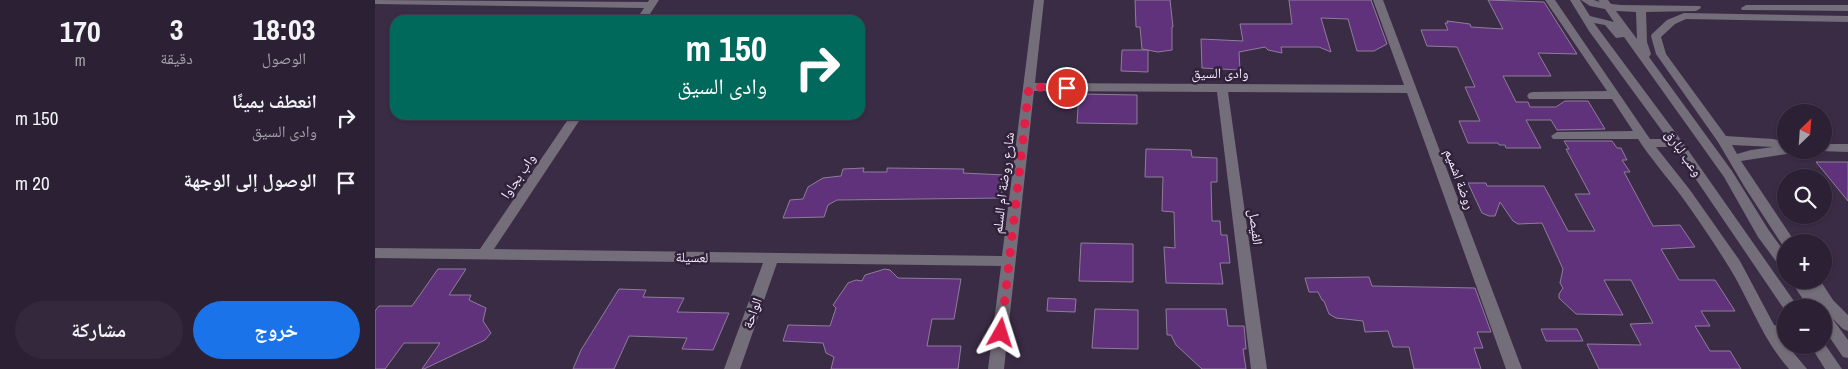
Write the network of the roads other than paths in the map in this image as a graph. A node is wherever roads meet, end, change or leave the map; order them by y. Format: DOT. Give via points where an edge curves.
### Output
graph roads {
  1 [pos="1039,0"];
  2 [pos="1378,0"];
  3 [pos="1550,0"];
  4 [pos="375,1"];
  5 [pos="653,3"];
  6 [pos="1606,4"];
  7 [pos="1585,5"];
  8 [pos="1641,8"];
  9 [pos="1848,8"];
  10 [pos="645,15"];
  11 [pos="1848,20"];
  12 [pos="1649,64"];
  13 [pos="1029,87"];
  14 [pos="1222,88"];
  15 [pos="1411,90"];
  16 [pos="1615,95"];
  17 [pos="1533,96"];
  18 [pos="1688,119"];
  19 [pos="574,120"];
  20 [pos="1557,136"];
  21 [pos="1643,139"];
  22 [pos="1723,140"];
  23 [pos="1677,144"];
  24 [pos="1777,144"];
  25 [pos="1833,148"];
  26 [pos="1848,148"];
  27 [pos="1777,151"];
  28 [pos="1734,160"];
  29 [pos="1783,234"];
  30 [pos="1777,251"];
  31 [pos="375,253"];
  32 [pos="484,254"];
  33 [pos="772,258"];
  34 [pos="1009,261"];
  35 [pos="1818,289"];
  36 [pos="1785,299"];
  37 [pos="1848,325"];
  38 [pos="1832,329"];
  39 [pos="1769,330"];
  40 [pos="1777,332"];
  41 [pos="1846,348"];
  42 [pos="1823,354"];
  43 [pos="732,369"];
  44 [pos="997,369"];
  45 [pos="1259,369"];
  46 [pos="1515,369"];
  47 [pos="1799,369"];
  48 [pos="1834,369"];
  1 -- 13 [label="street, شارع روضة ام السلم"];
  2 -- 15 [label="street, روضة اشميم"];
  3 -- 16 [label="street"];
  4 -- 5 [label="street"];
  5 -- 10 [label="street"];
  6 -- 7 [label="street"];
  6 -- 8 [label="street"];
  6 -- 12 [label="street, وعب لبارق"];
  7 -- 18 [label="street" via="1616,29 1641,68"];
  7 -- 23 [label="street, وعب لبارق"];
  8 -- 9 [label="street"];
  8 -- 12 [label="street" via="1642,42"];
  11 -- 22 [label="street" via="1692,15 1664,27 1655,36 1661,54"];
  12 -- 18 [label="street, وعب لبارق"];
  13 -- 14 [label="street, وادى السيق"];
  13 -- 34 [label="street, شارع روضة ام السلم"];
  14 -- 15 [label="street, وادى السيق"];
  14 -- 45 [label="street, الفيصل"];
  15 -- 46 [label="street, روضة اشميم"];
  16 -- 17 [label="street"];
  16 -- 21 [label="street"];
  18 -- 30 [label="street, وعب لبارق"];
  19 -- 32 [label="street, واب بجاوا"];
  20 -- 21 [label="street"];
  21 -- 23 [label="street"];
  21 -- 39 [label="street" via="1686,193 1735,265"];
  22 -- 24 [label="street"];
  22 -- 28 [label="street"];
  23 -- 36 [label="street, وعب لبارق"];
  25 -- 26 [label="street"];
  27 -- 28 [label="street"];
  28 -- 29 [label="street"];
  31 -- 32 [label="street, لعسيلة"];
  32 -- 33 [label="street, لعسيلة"];
  33 -- 34 [label="street, لعسيلة"];
  33 -- 43 [label="street, الواحة"];
  34 -- 44 [label="street, شارع روضة ام السلم"];
  35 -- 37 [label="street"];
  38 -- 41 [label="street"];
  39 -- 40 [label="street"];
  39 -- 47 [label="street"];
  42 -- 48 [label="street"];
}
